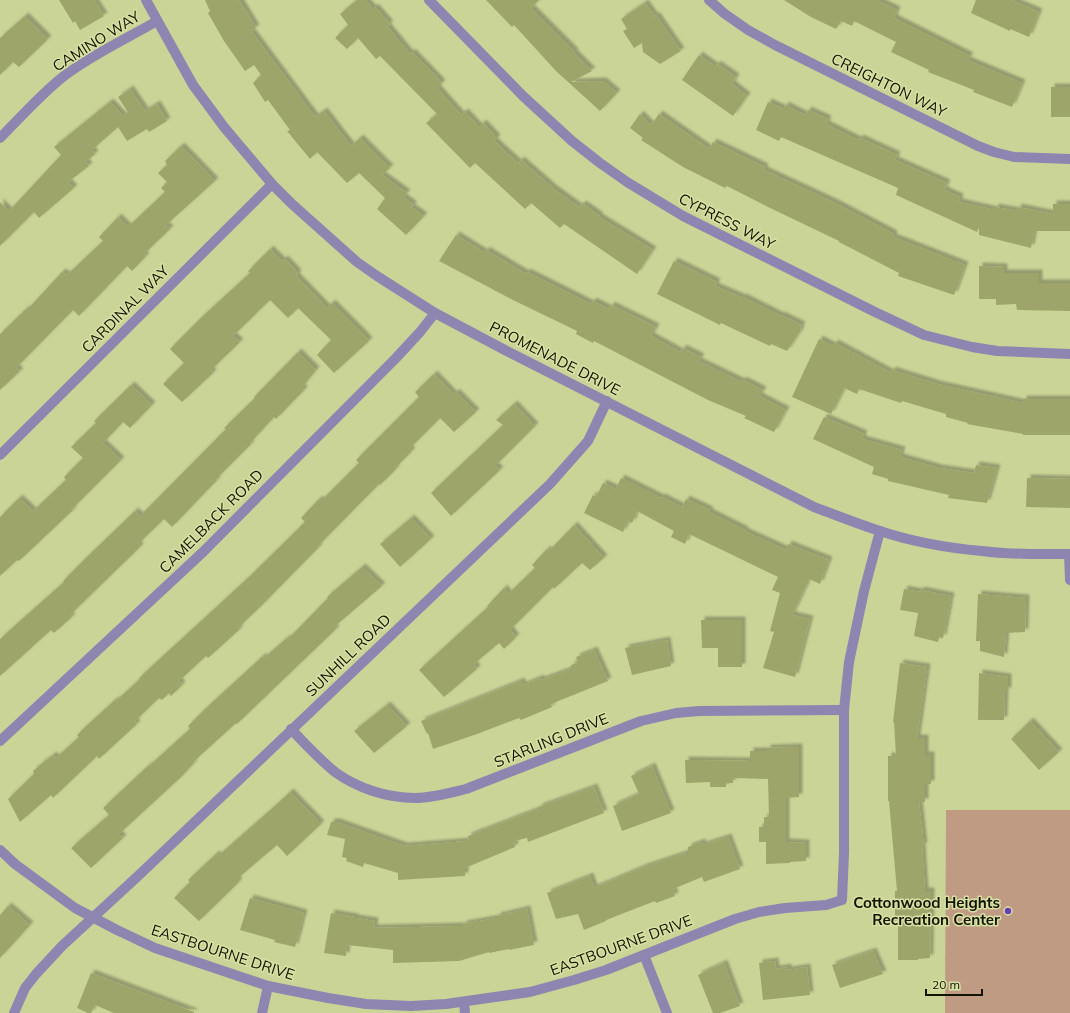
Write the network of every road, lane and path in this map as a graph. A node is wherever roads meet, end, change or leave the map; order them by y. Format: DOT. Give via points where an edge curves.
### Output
graph roads {
  1 [pos="146,0"];
  2 [pos="429,0"];
  3 [pos="709,0"];
  4 [pos="157,21"];
  5 [pos="0,138"];
  6 [pos="1070,159"];
  7 [pos="272,184"];
  8 [pos="435,313"];
  9 [pos="1070,354"];
  10 [pos="607,401"];
  11 [pos="0,455"];
  12 [pos="880,532"];
  13 [pos="1070,554"];
  14 [pos="1070,580"];
  15 [pos="844,710"];
  16 [pos="291,729"];
  17 [pos="0,741"];
  18 [pos="0,850"];
  19 [pos="93,918"];
  20 [pos="644,955"];
  21 [pos="268,986"];
  22 [pos="464,1002"];
  23 [pos="14,1013"];
  24 [pos="262,1013"];
  25 [pos="465,1013"];
  26 [pos="667,1013"];
  1 -- 4 [label="street, PROMENADE DRIVE"];
  2 -- 9 [label="street, CYPRESS WAY" via="523,96 572,141 626,182 683,216 924,335 997,351"];
  3 -- 6 [label="street, CREIGHTON WAY" via="748,30 775,45 978,146 1014,157"];
  4 -- 5 [label="street, CAMINO WAY" via="97,54 65,76"];
  4 -- 7 [label="street, PROMENADE DRIVE" via="209,108"];
  7 -- 8 [label="street, PROMENADE DRIVE" via="357,262"];
  7 -- 11 [label="street, CARDINAL WAY"];
  8 -- 10 [label="street, PROMENADE DRIVE"];
  8 -- 17 [label="street, CAMELBACK ROAD" via="396,358 203,552"];
  10 -- 12 [label="street, PROMENADE DRIVE" via="814,507"];
  10 -- 16 [label="street, SUNHILL ROAD" via="588,441 550,484"];
  12 -- 13 [label="street, PROMENADE DRIVE" via="983,552"];
  12 -- 15 [label="street, EASTBOURNE DRIVE" via="853,641"];
  13 -- 14 [label="street"];
  15 -- 16 [label="street, STARLING DRIVE" via="699,711 656,717 626,726 466,789 415,798 382,794 358,785 336,772"];
  15 -- 20 [label="street, EASTBOURNE DRIVE" via="842,900 826,905 759,912"];
  16 -- 19 [label="street, SUNHILL ROAD"];
  18 -- 19 [label="street, EASTBOURNE DRIVE" via="44,887"];
  19 -- 21 [label="street, EASTBOURNE DRIVE" via="155,948"];
  19 -- 23 [label="street, SUNHILL ROAD" via="36,974 25,988"];
  20 -- 22 [label="street, EASTBOURNE DRIVE" via="554,986 516,995"];
  20 -- 26 [label="street"];
  21 -- 22 [label="street, EASTBOURNE DRIVE" via="366,1004 411,1006"];
  21 -- 24 [label="street"];
  22 -- 25 [label="street"];
}
